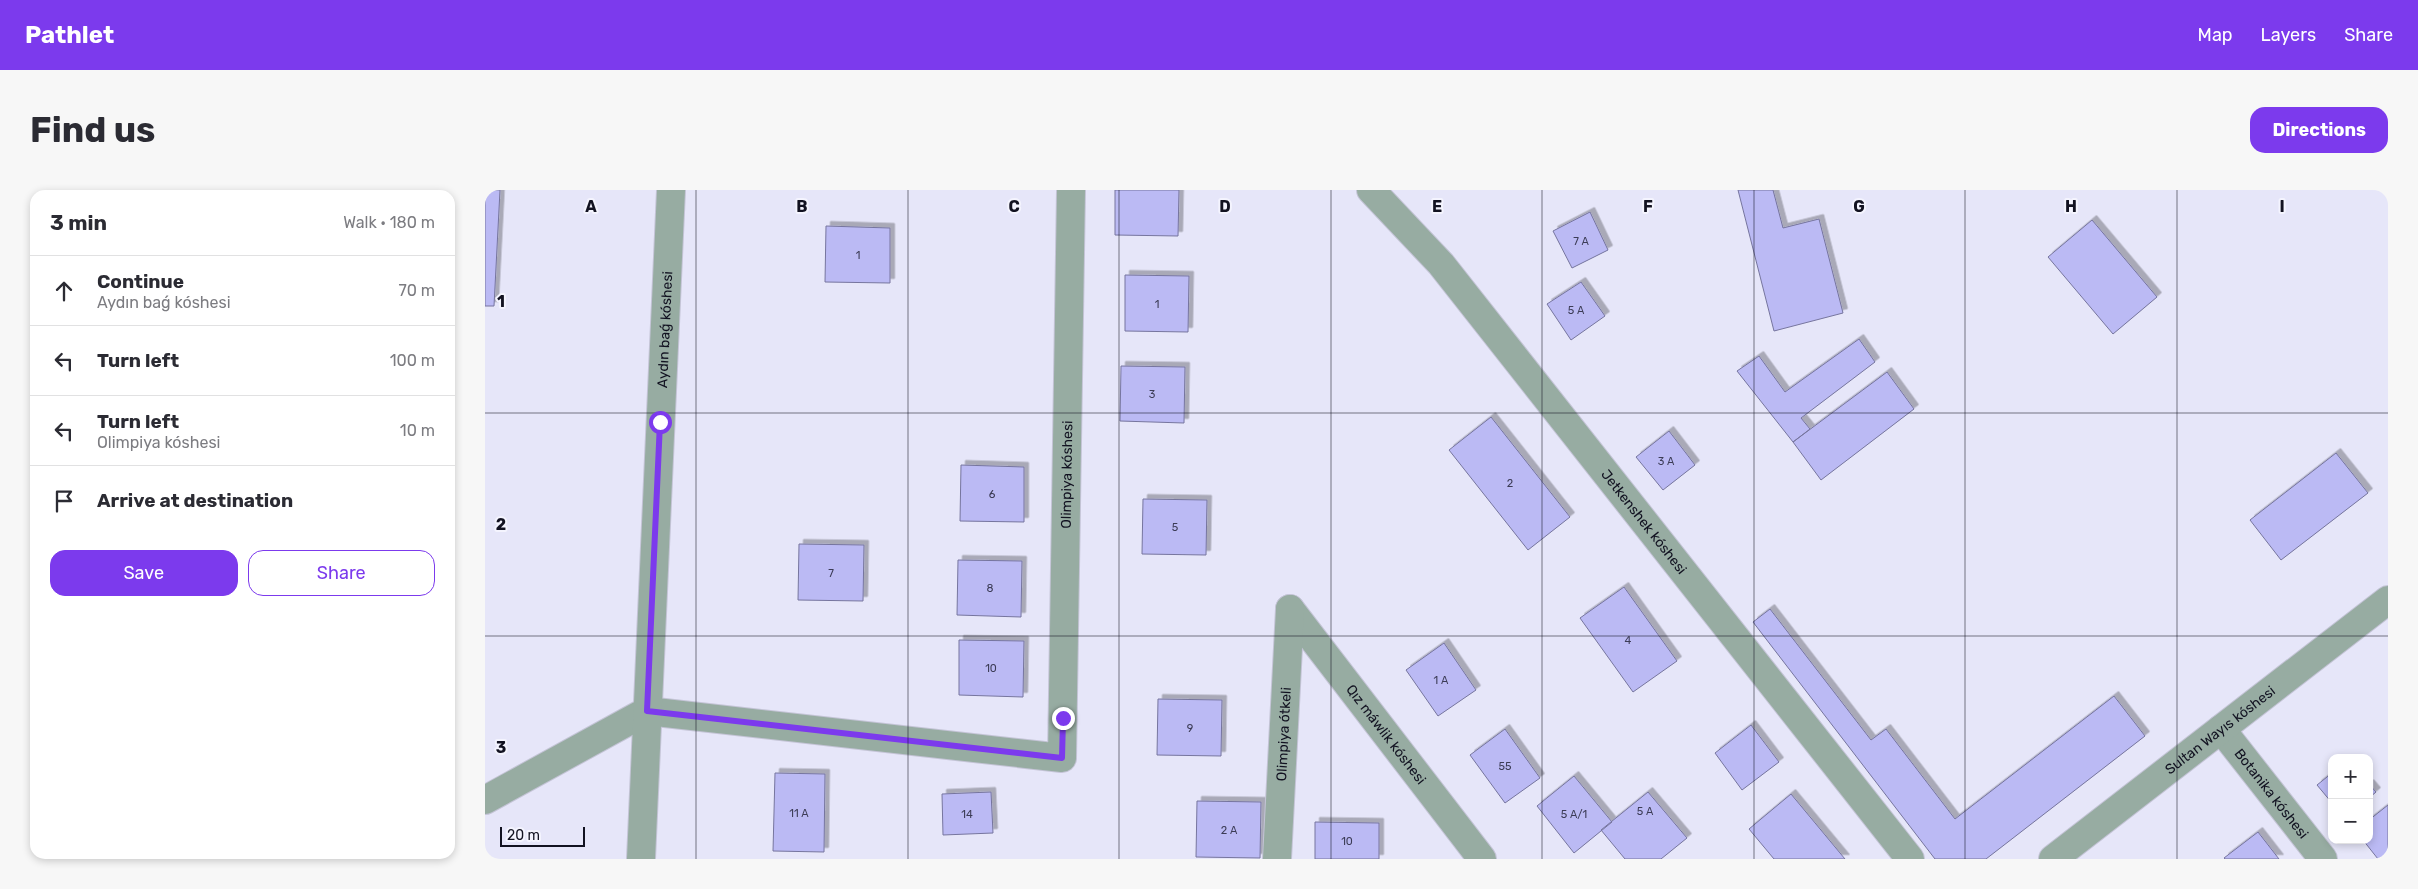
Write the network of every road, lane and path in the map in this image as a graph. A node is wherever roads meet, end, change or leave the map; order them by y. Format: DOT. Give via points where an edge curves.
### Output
graph roads {
  1 [pos="671,190"];
  2 [pos="1071,190"];
  3 [pos="1371,190"];
  4 [pos="2388,600"];
  5 [pos="1290,609"];
  6 [pos="647,711"];
  7 [pos="2221,729"];
  8 [pos="485,800"];
  9 [pos="641,859"];
  10 [pos="1277,859"];
  11 [pos="1482,859"];
  12 [pos="1910,859"];
  13 [pos="2053,859"];
  14 [pos="2323,859"];
  1 -- 6 [label="street, Aydın baǵ kóshesi"];
  2 -- 6 [label="street, Olimpiya kóshesi" via="1062,758"];
  3 -- 12 [label="street, Jetkenshek kóshesi" via="1447,272"];
  4 -- 7 [label="street, Sultan Wayıs kóshesi"];
  5 -- 10 [label="street, Olimpiya ótkeli"];
  5 -- 11 [label="street, Qız máwlik kóshesi"];
  6 -- 8 [label="street"];
  6 -- 9 [label="street, Aydın baǵ kóshesi"];
  7 -- 13 [label="street, Sultan Wayıs kóshesi"];
  7 -- 14 [label="street, Botanika kóshesi"];
}
